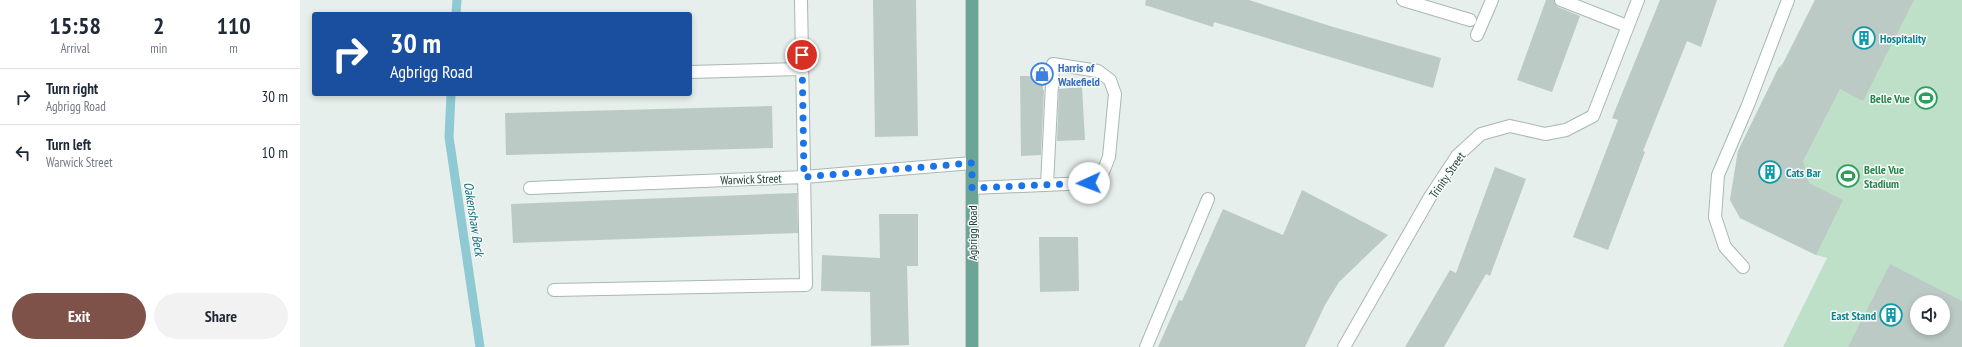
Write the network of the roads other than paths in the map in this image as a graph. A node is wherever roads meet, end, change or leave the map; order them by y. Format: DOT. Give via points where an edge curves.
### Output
graph roads {
  1 [pos="801,0"];
  2 [pos="972,0"];
  3 [pos="1403,0"];
  4 [pos="1492,0"];
  5 [pos="1561,0"];
  6 [pos="1638,0"];
  7 [pos="1788,0"];
  8 [pos="1470,20"];
  9 [pos="1627,26"];
  10 [pos="1477,35"];
  11 [pos="802,69"];
  12 [pos="692,72"];
  13 [pos="972,163"];
  14 [pos="804,177"];
  15 [pos="1047,185"];
  16 [pos="530,188"];
  17 [pos="972,188"];
  18 [pos="1208,199"];
  19 [pos="1743,267"];
  20 [pos="554,290"];
  21 [pos="972,347"];
  22 [pos="1146,347"];
  23 [pos="1344,347"];
  1 -- 11 [label="street"];
  2 -- 13 [label="main road, Agbrigg Road"];
  3 -- 8 [label="street"];
  4 -- 10 [label="street"];
  5 -- 9 [label="street"];
  6 -- 9 [label="street, Trinity Street"];
  7 -- 19 [label="street" via="1718,175 1715,217 1725,247"];
  9 -- 23 [label="street, Trinity Street" via="1593,116 1566,130 1546,134 1510,126 1481,134 1458,156 1404,241"];
  11 -- 12 [label="street"];
  11 -- 14 [label="street"];
  13 -- 14 [label="street, Warwick Street"];
  13 -- 17 [label="main road, Agbrigg Road"];
  14 -- 16 [label="street, Warwick Street"];
  14 -- 20 [label="street" via="806,285"];
  15 -- 15 [label="street" via="1053,64 1098,71 1110,80 1115,94 1109,157 1103,172 1089,183"];
  15 -- 17 [label="street"];
  17 -- 21 [label="main road, Agbrigg Road"];
  18 -- 22 [label="street"];
}
